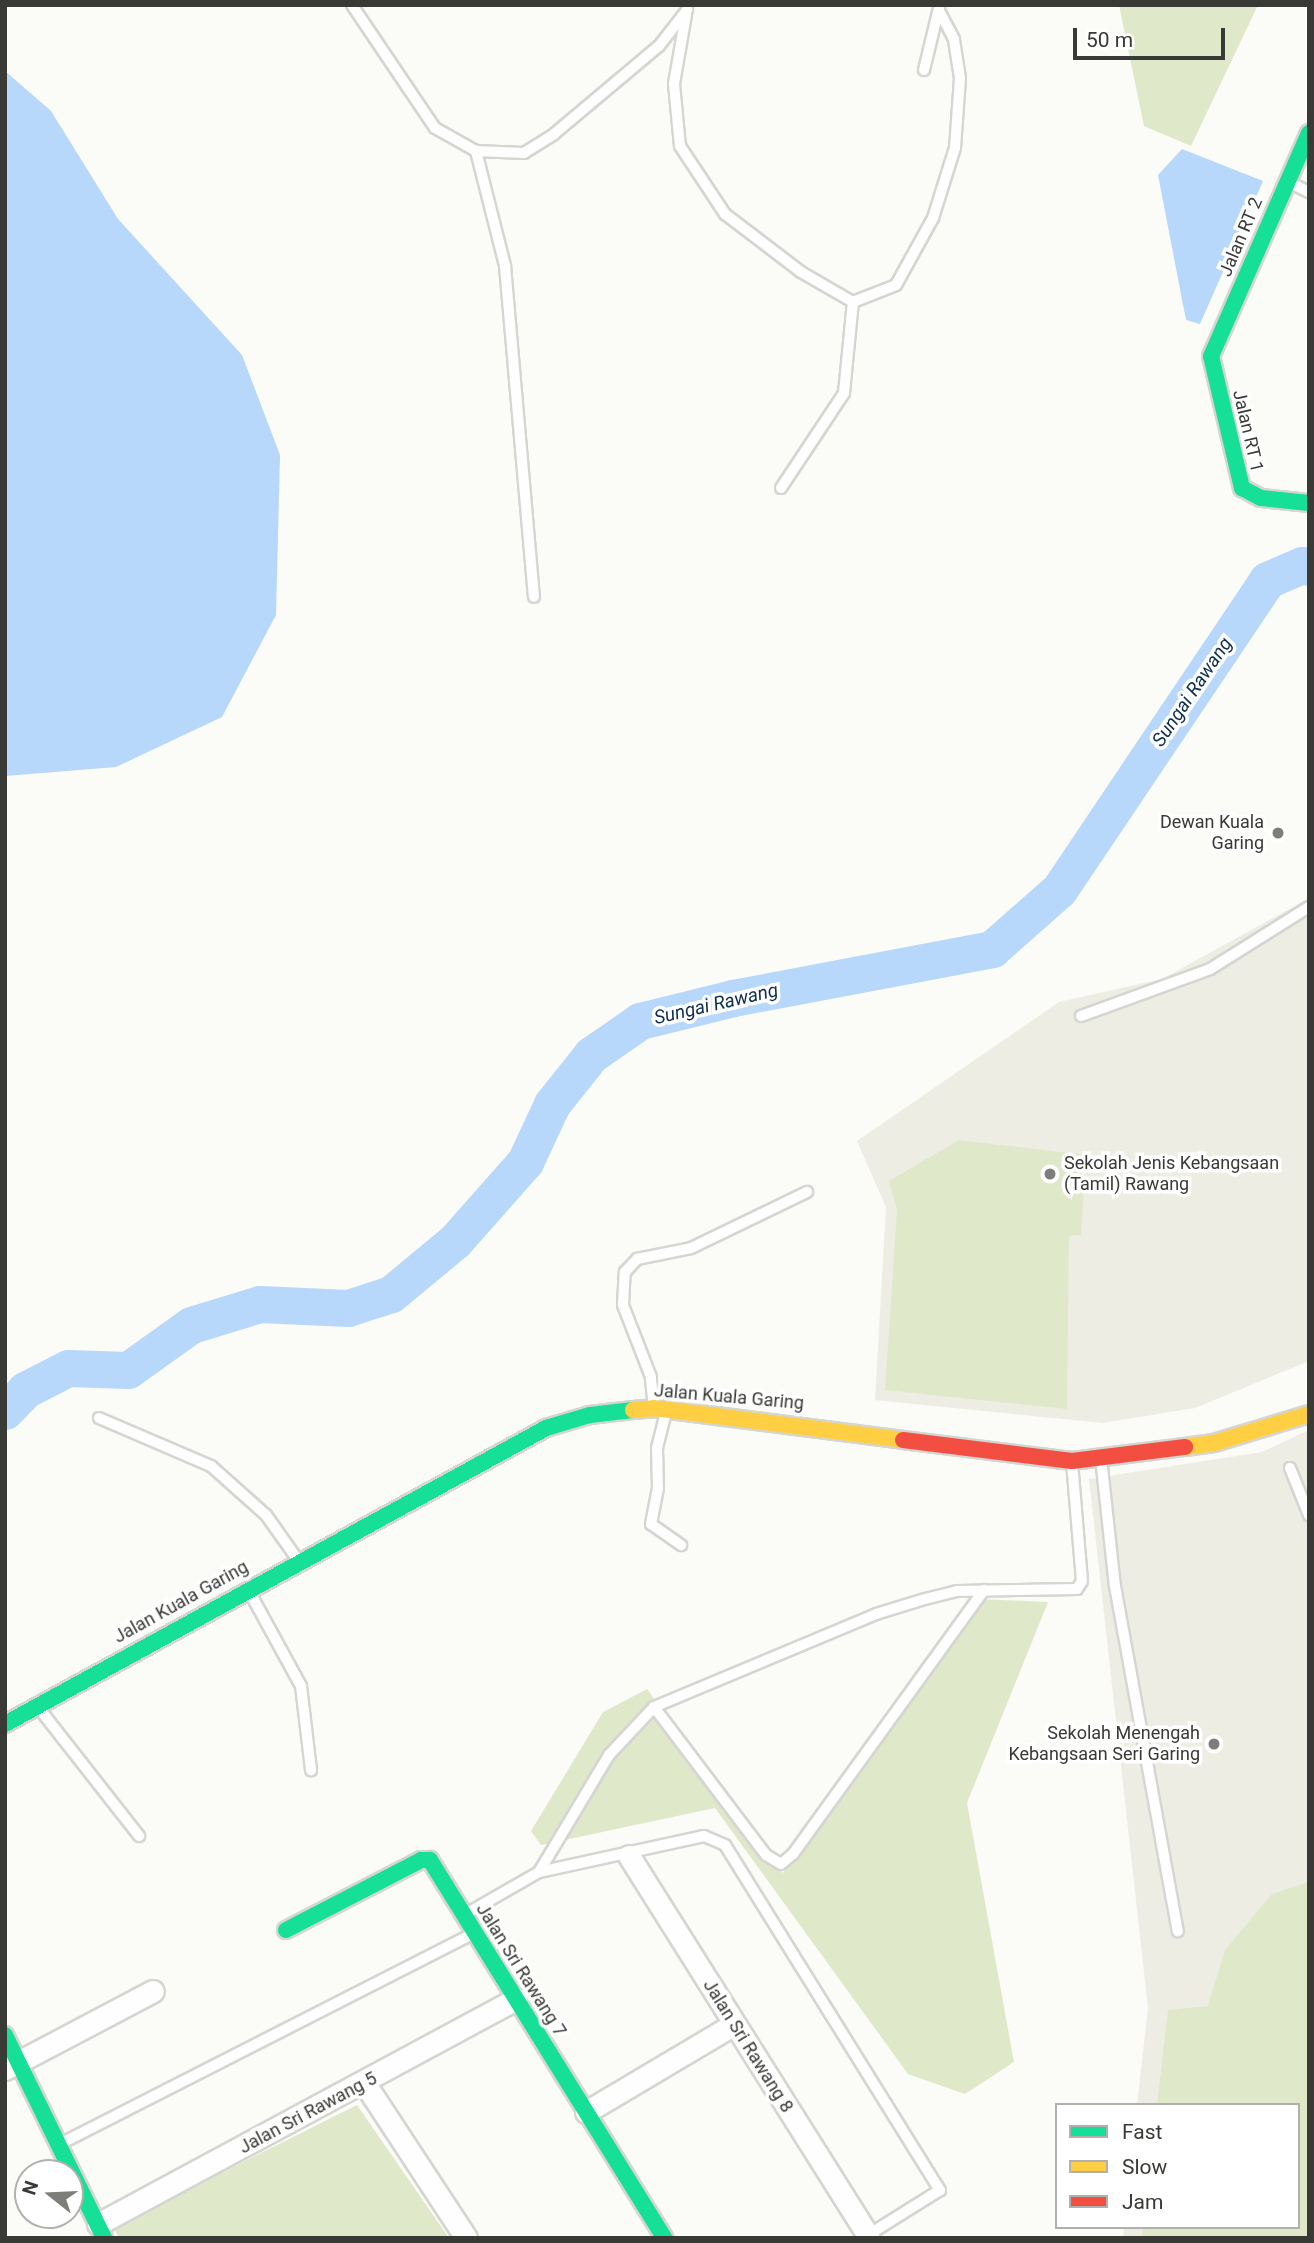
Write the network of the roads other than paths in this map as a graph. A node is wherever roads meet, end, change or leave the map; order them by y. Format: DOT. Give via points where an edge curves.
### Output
graph roads {
  1 [pos="352,5"];
  2 [pos="687,8"];
  3 [pos="939,8"];
  4 [pos="924,70"];
  5 [pos="1309,133"];
  6 [pos="476,151"];
  7 [pos="1286,181"];
  8 [pos="1309,192"];
  9 [pos="853,302"];
  10 [pos="1211,356"];
  11 [pos="781,488"];
  12 [pos="1309,503"];
  13 [pos="534,597"];
  14 [pos="1309,907"];
  15 [pos="1081,1016"];
  16 [pos="807,1192"];
  17 [pos="660,1409"];
  18 [pos="1309,1414"];
  19 [pos="99,1418"];
  20 [pos="1101,1458"];
  21 [pos="1072,1461"];
  22 [pos="1290,1468"];
  23 [pos="1309,1515"];
  24 [pos="681,1545"];
  25 [pos="298,1560"];
  26 [pos="247,1588"];
  27 [pos="984,1590"];
  28 [pos="36,1704"];
  29 [pos="654,1707"];
  30 [pos="5,1724"];
  31 [pos="312,1770"];
  32 [pos="139,1836"];
  33 [pos="629,1856"];
  34 [pos="540,1872"];
  35 [pos="464,1915"];
  36 [pos="286,1930"];
  37 [pos="1178,1931"];
  38 [pos="475,1933"];
  39 [pos="153,1991"];
  40 [pos="516,1999"];
  41 [pos="734,2024"];
  42 [pos="5,2035"];
  43 [pos="13,2065"];
  44 [pos="365,2084"];
  45 [pos="586,2112"];
  46 [pos="62,2143"];
  47 [pos="101,2231"];
  48 [pos="866,2237"];
  49 [pos="466,2238"];
  50 [pos="664,2238"];
  1 -- 6 [label="lane" via="435,128"];
  2 -- 6 [label="lane" via="659,46 554,134 524,153"];
  2 -- 9 [label="lane" via="674,84 680,146 725,214 801,272"];
  3 -- 4 [label="lane"];
  3 -- 9 [label="lane" via="954,39 960,78 956,148 933,218 896,285"];
  5 -- 7 [label="street, Jalan RT 2"];
  6 -- 13 [label="lane" via="505,266"];
  7 -- 8 [label="lane"];
  7 -- 10 [label="street, Jalan RT 2"];
  9 -- 11 [label="lane" via="844,393"];
  10 -- 12 [label="street, Jalan RT 1" via="1242,488 1261,498"];
  14 -- 15 [label="lane" via="1210,969"];
  16 -- 17 [label="lane" via="691,1248 637,1259 625,1272 623,1305"];
  17 -- 21 [label="street, Jalan Kuala Garing"];
  17 -- 24 [label="lane" via="658,1488 651,1524"];
  17 -- 25 [label="street, Jalan Kuala Garing" via="590,1415 546,1428"];
  18 -- 20 [label="street, Jalan Kuala Garing" via="1214,1443"];
  19 -- 25 [label="lane" via="211,1466 266,1515"];
  20 -- 21 [label="street, Jalan Kuala Garing"];
  20 -- 37 [label="lane" via="1115,1586"];
  21 -- 27 [label="lane" via="1082,1581 1077,1589"];
  22 -- 23 [label="lane"];
  25 -- 26 [label="street, Jalan Kuala Garing"];
  26 -- 28 [label="street, Jalan Kuala Garing"];
  26 -- 31 [label="lane" via="301,1686"];
  27 -- 29 [label="lane" via="957,1591 876,1614"];
  27 -- 29 [label="lane" via="793,1854 781,1864 766,1855"];
  28 -- 30 [label="street, Jalan Kuala Garing"];
  28 -- 32 [label="lane"];
  29 -- 34 [label="lane" via="609,1755"];
  33 -- 34 [label="lane"];
  33 -- 41 [label="street, Jalan Sri Rawang 8"];
  33 -- 48 [label="lane" via="704,1836 725,1845 940,2190"];
  34 -- 35 [label="lane"];
  35 -- 36 [label="street, Jalan Sri Rawang 7" via="430,1860 421,1860"];
  35 -- 38 [label="street, Jalan Sri Rawang 7"];
  38 -- 40 [label="street, Jalan Sri Rawang 7"];
  38 -- 46 [label="lane"];
  39 -- 43 [label="street"];
  40 -- 44 [label="street, Jalan Sri Rawang 5"];
  40 -- 45 [label="street, Jalan Sri Rawang 7"];
  41 -- 45 [label="street"];
  41 -- 48 [label="street, Jalan Sri Rawang 8"];
  42 -- 43 [label="street"];
  43 -- 46 [label="street"];
  44 -- 47 [label="street, Jalan Sri Rawang 5"];
  44 -- 49 [label="street"];
  45 -- 50 [label="street, Jalan Sri Rawang 7"];
  46 -- 47 [label="street"];
}
